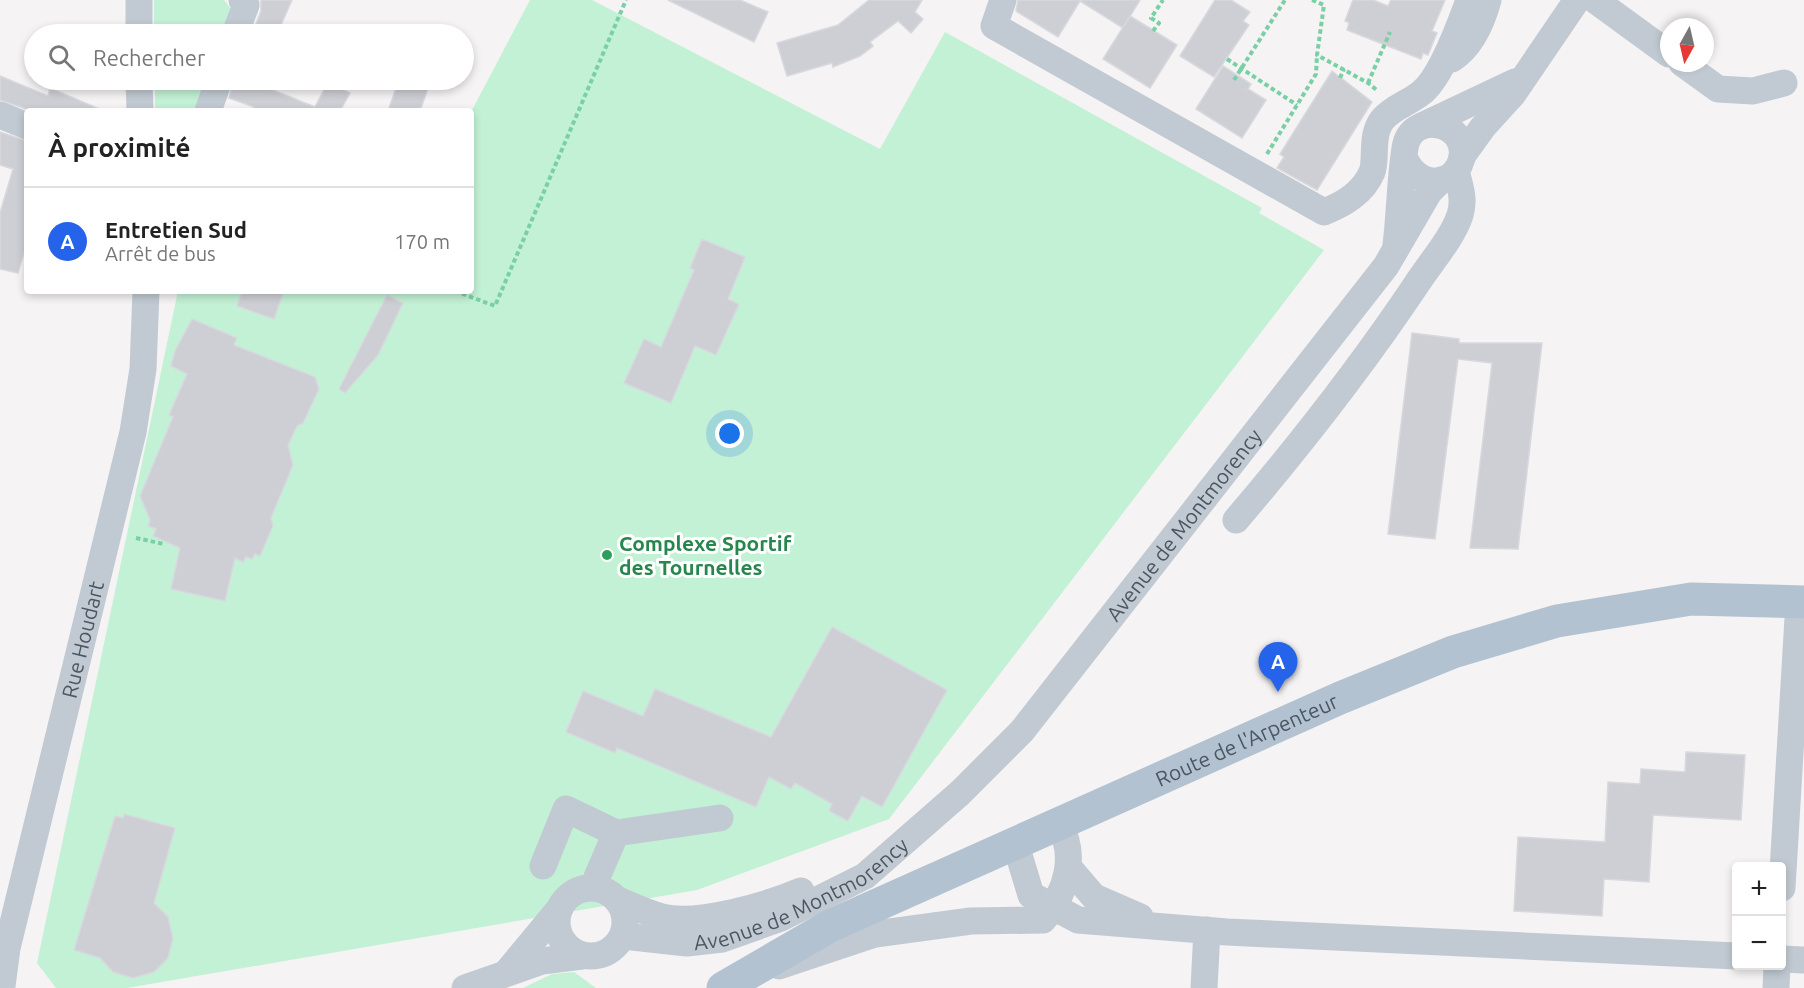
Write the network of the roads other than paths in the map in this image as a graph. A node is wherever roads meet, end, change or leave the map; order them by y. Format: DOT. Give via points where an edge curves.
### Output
graph roads {
  1 [pos="139,0"];
  2 [pos="1004,0"];
  3 [pos="1468,0"];
  4 [pos="1488,0"];
  5 [pos="1577,0"];
  6 [pos="1595,0"];
  7 [pos="246,2"];
  8 [pos="139,24"];
  9 [pos="238,24"];
  10 [pos="1660,47"];
  11 [pos="1694,72"];
  12 [pos="1434,76"];
  13 [pos="1522,79"];
  14 [pos="1784,83"];
  15 [pos="139,90"];
  16 [pos="215,90"];
  17 [pos="1465,106"];
  18 [pos="140,108"];
  19 [pos="209,108"];
  20 [pos="0,115"];
  21 [pos="24,125"];
  22 [pos="1424,125"];
  23 [pos="1405,159"];
  24 [pos="1453,169"];
  25 [pos="1371,173"];
  26 [pos="1348,202"];
  27 [pos="1275,203"];
  28 [pos="1391,239"];
  29 [pos="146,294"];
  30 [pos="1236,520"];
  31 [pos="1802,602"];
  32 [pos="960,793"];
  33 [pos="720,818"];
  34 [pos="1058,822"];
  35 [pos="616,833"];
  36 [pos="1015,842"];
  37 [pos="1784,862"];
  38 [pos="543,866"];
  39 [pos="1070,869"];
  40 [pos="608,894"];
  41 [pos="560,908"];
  42 [pos="1053,908"];
  43 [pos="1158,925"];
  44 [pos="1207,930"];
  45 [pos="623,936"];
  46 [pos="582,956"];
  47 [pos="1732,956"];
  48 [pos="1786,958"];
  49 [pos="1804,960"];
  50 [pos="1777,970"];
  51 [pos="504,975"];
  52 [pos="726,986"];
  53 [pos="3,987"];
  54 [pos="465,988"];
  55 [pos="1204,988"];
  56 [pos="1776,988"];
  1 -- 8 [label="street"];
  2 -- 26 [label="street" via="994,26 1324,212"];
  3 -- 12 [label="street"];
  4 -- 12 [label="street" via="1472,39"];
  5 -- 13 [label="street, Avenue de Montmorency"];
  6 -- 10 [label="street"];
  7 -- 9 [label="street"];
  11 -- 14 [label="street" via="1718,89 1753,92"];
  12 -- 17 [label="street"];
  12 -- 25 [label="street" via="1421,94 1403,102 1382,120 1372,148"];
  13 -- 17 [label="street, Avenue de Montmorency"];
  13 -- 24 [label="street, Avenue de Montmorency"];
  15 -- 18 [label="street"];
  16 -- 19 [label="street"];
  17 -- 22 [label="street, Avenue de Montmorency"];
  20 -- 21 [label="street"];
  22 -- 23 [label="street" via="1407,140"];
  22 -- 24 [label="street" via="1449,128 1461,142"];
  23 -- 24 [label="street" via="1424,180"];
  23 -- 28 [label="street, Avenue de Montmorency"];
  24 -- 28 [label="street, Avenue de Montmorency"];
  24 -- 30 [label="street" via="1464,198 1460,217 1450,234 1312,431"];
  25 -- 26 [label="street"];
  25 -- 28 [label="street" via="1383,185"];
  26 -- 27 [label="street" via="1338,222 1321,228"];
  28 -- 32 [label="street, Avenue de Montmorency" via="1379,275 1022,731"];
  29 -- 53 [label="street, Rue Houdart" via="143,369 133,432 7,948"];
  31 -- 34 [label="main road, Route de l'Arpenteur" via="1690,599 1557,621 1453,652"];
  31 -- 37 [label="street"];
  32 -- 40 [label="street, Avenue de Montmorency" via="855,867 780,900 710,917 664,917"];
  32 -- 45 [label="street, Avenue de Montmorency" via="865,876 781,918 710,941 687,943"];
  33 -- 35 [label="street"];
  34 -- 36 [label="main road, Route de l'Arpenteur"];
  34 -- 39 [label="street" via="1066,835"];
  35 -- 38 [label="street" via="566,810"];
  35 -- 40 [label="street" via="597,877"];
  36 -- 42 [label="street" via="1031,895"];
  36 -- 52 [label="main road, Route de l'Arpenteur" via="830,926"];
  39 -- 42 [label="street"];
  39 -- 43 [label="street" via="1094,897"];
  40 -- 41 [label="street" via="576,891"];
  40 -- 45 [label="street" via="625,914"];
  41 -- 46 [label="street" via="557,925 561,940"];
  41 -- 51 [label="street"];
  42 -- 43 [label="street" via="1078,920"];
  42 -- 52 [label="street" via="1043,920 971,921 875,934"];
  43 -- 44 [label="street"];
  44 -- 47 [label="street"];
  44 -- 55 [label="street"];
  45 -- 46 [label="street" via="607,953"];
  46 -- 51 [label="street" via="542,961"];
  48 -- 49 [label="street"];
  50 -- 56 [label="street"];
  51 -- 54 [label="street"];
}
